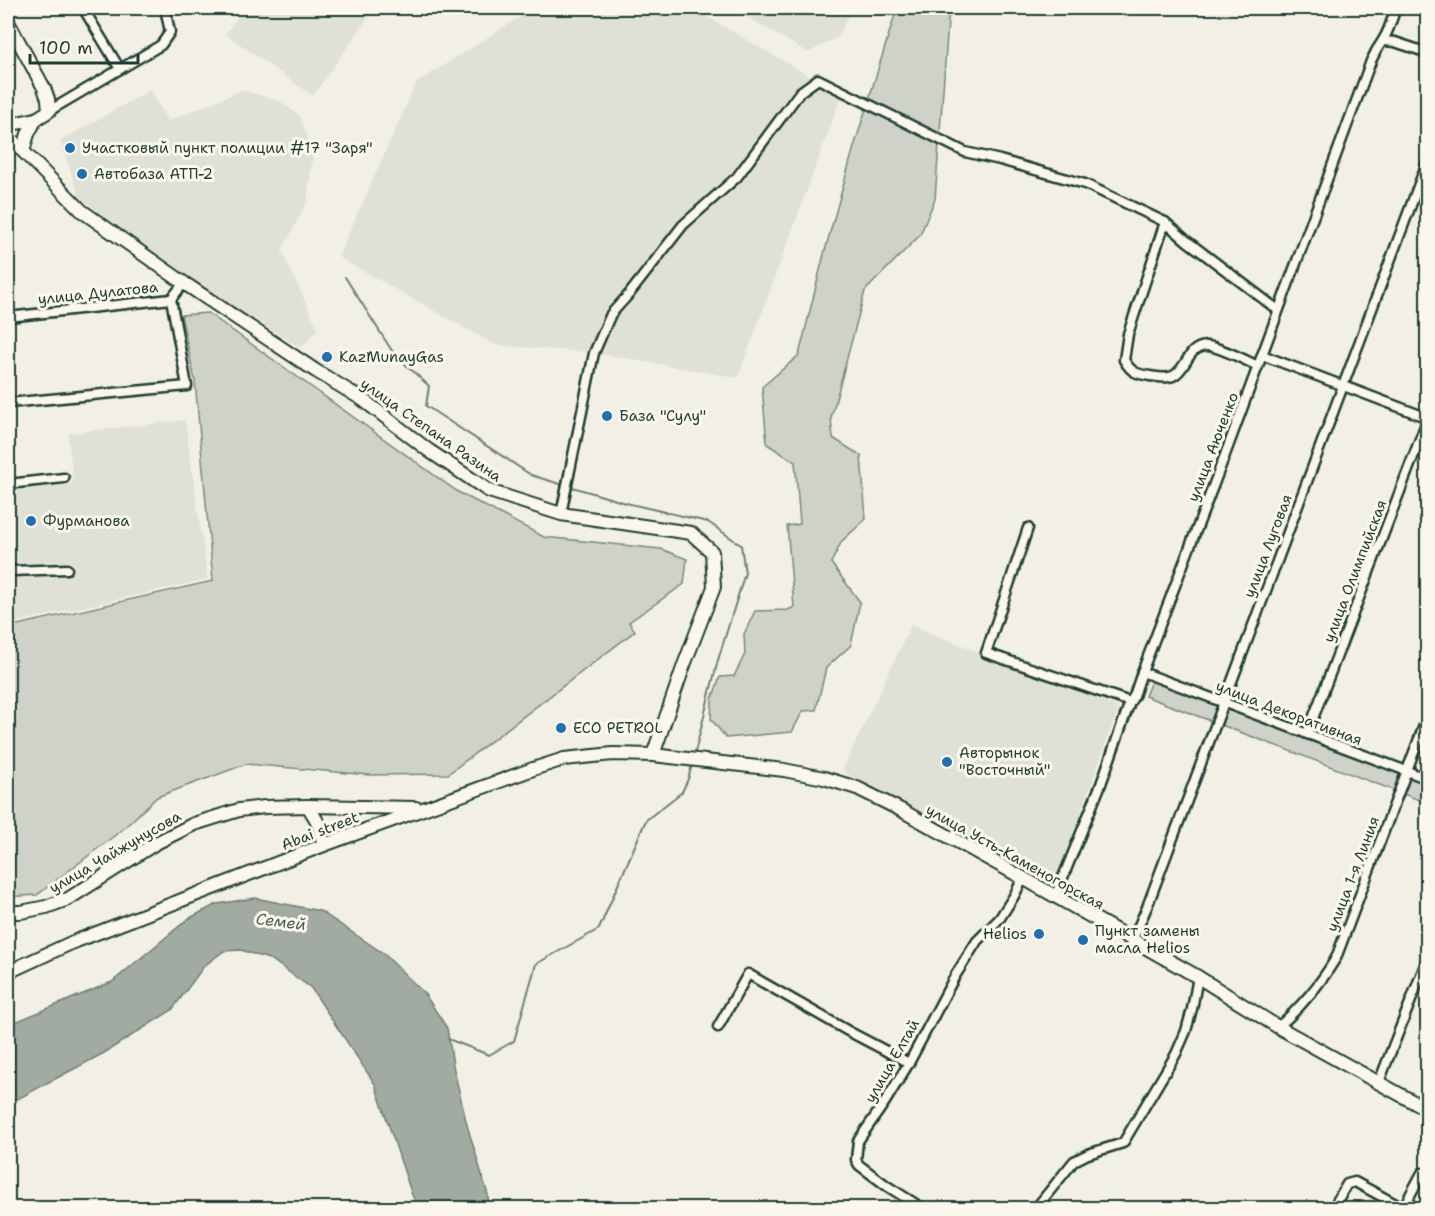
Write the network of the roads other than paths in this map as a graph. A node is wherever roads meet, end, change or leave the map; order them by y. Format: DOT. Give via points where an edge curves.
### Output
graph roads {
  1 [pos="83,8"];
  2 [pos="165,8"];
  3 [pos="1396,8"];
  4 [pos="8,22"];
  5 [pos="1383,41"];
  6 [pos="1428,53"];
  7 [pos="120,69"];
  8 [pos="49,111"];
  9 [pos="36,119"];
  10 [pos="8,125"];
  11 [pos="8,136"];
  12 [pos="23,151"];
  13 [pos="1428,160"];
  14 [pos="1165,222"];
  15 [pos="184,283"];
  16 [pos="171,299"];
  17 [pos="1278,310"];
  18 [pos="8,317"];
  19 [pos="1262,355"];
  20 [pos="1258,366"];
  21 [pos="1343,385"];
  22 [pos="8,403"];
  23 [pos="1428,418"];
  24 [pos="64,478"];
  25 [pos="8,484"];
  26 [pos="561,514"];
  27 [pos="1028,528"];
  28 [pos="8,566"];
  29 [pos="67,569"];
  30 [pos="1142,672"];
  31 [pos="1131,702"];
  32 [pos="1223,702"];
  33 [pos="1428,715"];
  34 [pos="1307,734"];
  35 [pos="653,755"];
  36 [pos="1406,771"];
  37 [pos="1428,779"];
  38 [pos="308,806"];
  39 [pos="424,808"];
  40 [pos="324,845"];
  41 [pos="1023,878"];
  42 [pos="1055,897"];
  43 [pos="8,912"];
  44 [pos="1132,941"];
  45 [pos="1428,957"];
  46 [pos="8,972"];
  47 [pos="1198,977"];
  48 [pos="718,1027"];
  49 [pos="1278,1027"];
  50 [pos="909,1063"];
  51 [pos="1379,1082"];
  52 [pos="1428,1110"];
  53 [pos="1422,1173"];
  54 [pos="922,1209"];
  55 [pos="1036,1209"];
  56 [pos="1333,1209"];
  1 -- 7 [label="street"];
  2 -- 7 [label="street" via="170,33 161,45"];
  3 -- 5 [label="street, улица Аюченко"];
  4 -- 8 [label="main road" via="44,88"];
  5 -- 6 [label="street"];
  5 -- 17 [label="street, улица Аюченко" via="1374,53"];
  7 -- 8 [label="street"];
  8 -- 9 [label="main road"];
  9 -- 10 [label="main road"];
  9 -- 12 [label="main road"];
  11 -- 12 [label="main road, улица Степана Разина"];
  12 -- 15 [label="main road, улица Степана Разина" via="82,211"];
  13 -- 21 [label="street, улица Луговая"];
  14 -- 17 [label="street"];
  14 -- 20 [label="street" via="1128,334 1124,360 1137,374 1161,378 1173,376 1198,348 1211,346"];
  14 -- 26 [label="street" via="1085,184 965,152 818,79 800,92 737,177 683,225 611,314 594,353"];
  15 -- 16 [label="street, улица Дулатова"];
  15 -- 26 [label="main road, улица Степана Разина" via="362,399 489,491"];
  16 -- 18 [label="street, улица Дулатова"];
  16 -- 22 [label="street" via="187,386"];
  17 -- 19 [label="street, улица Аюченко"];
  19 -- 20 [label="street, улица Аюченко"];
  19 -- 21 [label="street"];
  20 -- 30 [label="street, улица Аюченко"];
  21 -- 23 [label="street"];
  21 -- 32 [label="street, улица Луговая"];
  23 -- 34 [label="street, улица Олимпийская"];
  24 -- 25 [label="street"];
  26 -- 35 [label="main road, улица Степана Разина" via="691,533 712,552 714,587"];
  27 -- 31 [label="street" via="986,654"];
  28 -- 29 [label="street" via="12,571"];
  30 -- 31 [label="street, улица Аюченко"];
  30 -- 32 [label="street, улица Декоративная"];
  31 -- 42 [label="street, улица Аюченко"];
  32 -- 34 [label="street, улица Декоративная"];
  32 -- 44 [label="street, улица Луговая"];
  33 -- 36 [label="street, улица 1-я Линия"];
  34 -- 36 [label="street, улица Декоративная"];
  35 -- 39 [label="main road, Abai street" via="564,759"];
  35 -- 41 [label="main road, улица Усть-Каменогорская" via="792,771 857,788"];
  36 -- 37 [label="street, улица Декоративная"];
  36 -- 49 [label="street, улица 1-я Линия" via="1336,958 1299,1008"];
  38 -- 39 [label="main road, улица Чайжунусова"];
  38 -- 40 [label="main road"];
  38 -- 43 [label="main road, улица Чайжунусова" via="239,810 195,824 156,843 68,899 46,907"];
  39 -- 40 [label="main road, Abai street"];
  40 -- 46 [label="main road, Abai street" via="71,943"];
  41 -- 42 [label="main road, улица Усть-Каменогорская"];
  41 -- 50 [label="street, улица Елтай" via="1000,918 977,941 955,976"];
  42 -- 44 [label="main road, улица Усть-Каменогорская"];
  44 -- 47 [label="main road, улица Усть-Каменогорская"];
  45 -- 51 [label="street"];
  47 -- 49 [label="main road, улица Усть-Каменогорская"];
  47 -- 55 [label="street" via="1186,1031 1176,1054 1123,1143 1074,1161"];
  48 -- 50 [label="street" via="748,974"];
  49 -- 51 [label="main road, улица Усть-Каменогорская"];
  50 -- 54 [label="street, улица Елтай" via="858,1141 856,1160"];
  51 -- 52 [label="main road, улица Усть-Каменогорская"];
  53 -- 56 [label="street" via="1403,1209 1355,1182 1347,1184"];
}
